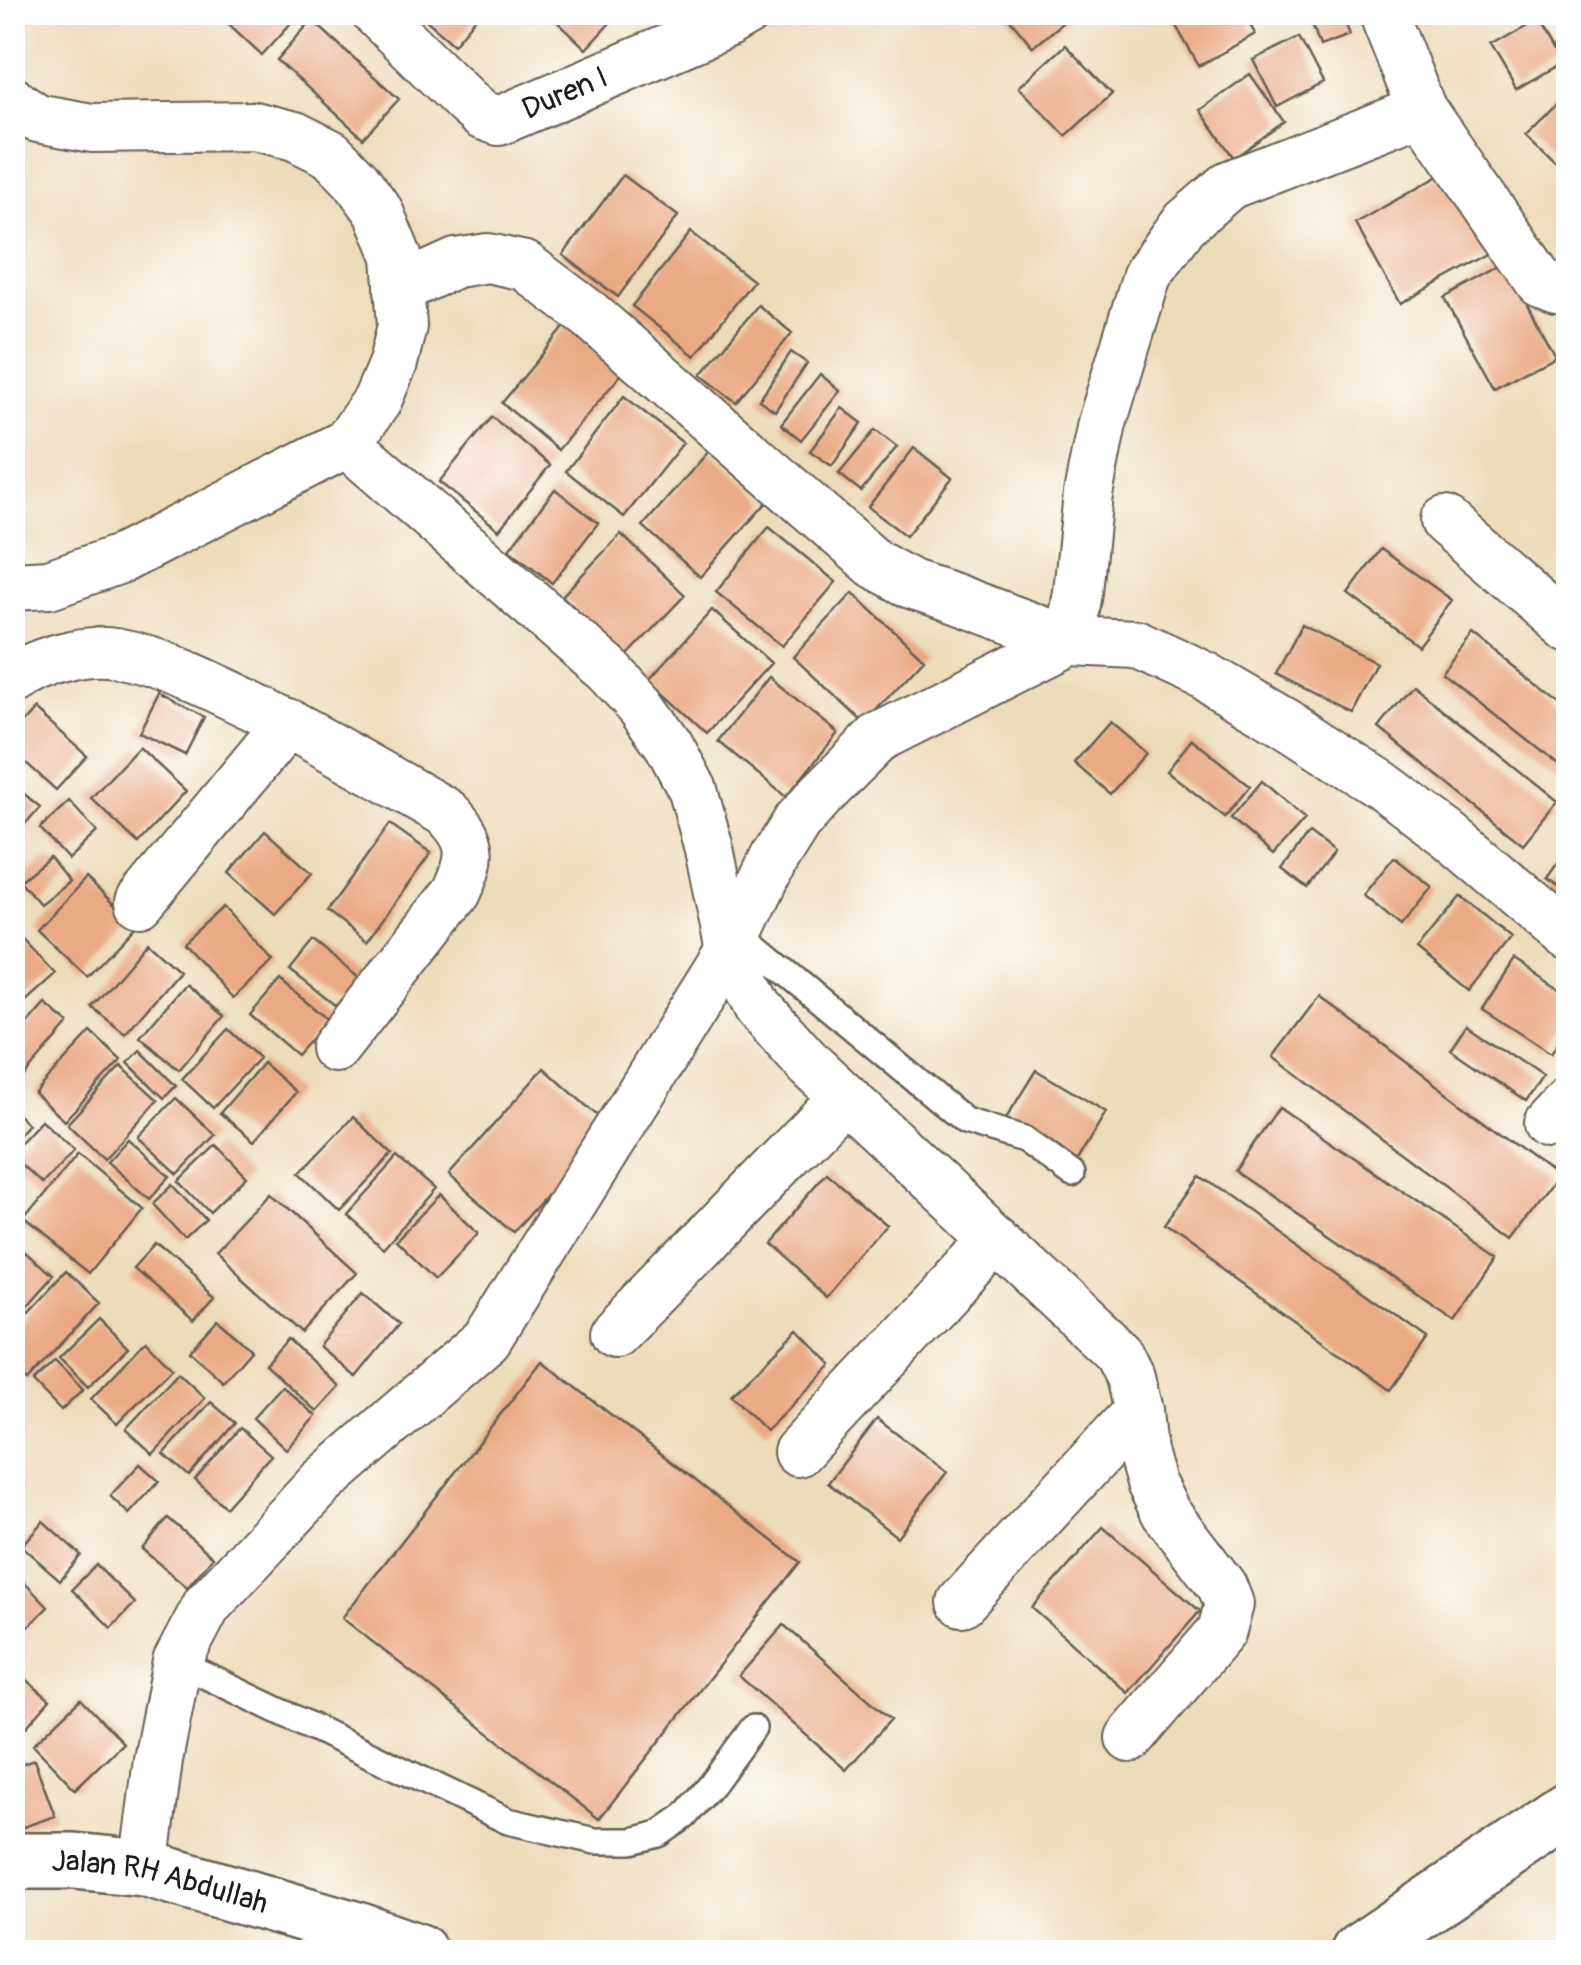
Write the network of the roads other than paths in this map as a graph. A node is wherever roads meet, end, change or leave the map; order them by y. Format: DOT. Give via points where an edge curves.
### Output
graph roads {
  1 [pos="375,12"];
  2 [pos="1383,12"];
  3 [pos="730,16"];
  4 [pos="12,101"];
  5 [pos="1422,110"];
  6 [pos="1568,286"];
  7 [pos="400,289"];
  8 [pos="347,443"];
  9 [pos="1445,521"];
  10 [pos="12,586"];
  11 [pos="1568,627"];
  12 [pos="1070,641"];
  13 [pos="12,680"];
  14 [pos="288,723"];
  15 [pos="140,902"];
  16 [pos="1568,936"];
  17 [pos="735,941"];
  18 [pos="334,1048"];
  19 [pos="844,1097"];
  20 [pos="1072,1174"];
  21 [pos="998,1239"];
  22 [pos="615,1333"];
  23 [pos="1138,1411"];
  24 [pos="798,1452"];
  25 [pos="962,1602"];
  26 [pos="177,1662"];
  27 [pos="753,1728"];
  28 [pos="1130,1738"];
  29 [pos="1568,1811"];
  30 [pos="1568,1845"];
  31 [pos="12,1862"];
  32 [pos="144,1868"];
  33 [pos="419,1952"];
  34 [pos="1359,1952"];
  1 -- 3 [label="street, Duren I" via="467,102 498,121"];
  2 -- 5 [label="street"];
  4 -- 7 [label="street" via="38,118 92,128 254,126 294,136 331,154 379,212"];
  5 -- 6 [label="street" via="1541,282"];
  5 -- 12 [label="street" via="1229,185 1184,224 1148,275 1102,423"];
  7 -- 8 [label="street" via="402,326 393,363"];
  7 -- 12 [label="street" via="456,263 488,258 525,266 876,564 910,584"];
  8 -- 10 [label="street" via="123,558 49,584"];
  8 -- 17 [label="street" via="642,706 693,790"];
  9 -- 11 [label="street"];
  12 -- 16 [label="street" via="1136,644 1270,713 1449,835"];
  12 -- 17 [label="street" via="879,737 798,822"];
  13 -- 14 [label="street" via="50,661 110,652 210,684"];
  14 -- 15 [label="street"];
  14 -- 18 [label="street" via="447,812 469,848 469,866 456,892"];
  17 -- 19 [label="street" via="758,1007"];
  17 -- 20 [label="lane" via="965,1121 1024,1139"];
  17 -- 26 [label="street" via="487,1339 321,1483 207,1605"];
  19 -- 21 [label="street"];
  19 -- 22 [label="street"];
  21 -- 23 [label="street" via="1118,1354"];
  21 -- 24 [label="street"];
  23 -- 25 [label="street"];
  23 -- 28 [label="street" via="1151,1483 1229,1604 1222,1632"];
  26 -- 27 [label="lane" via="508,1822 595,1841 660,1834 684,1816"];
  26 -- 32 [label="street"];
  29 -- 34 [label="main road"];
  30 -- 34 [label="main road"];
  31 -- 32 [label="main road, Jalan RH Abdullah"];
  32 -- 33 [label="main road, Jalan RH Abdullah"];
}
